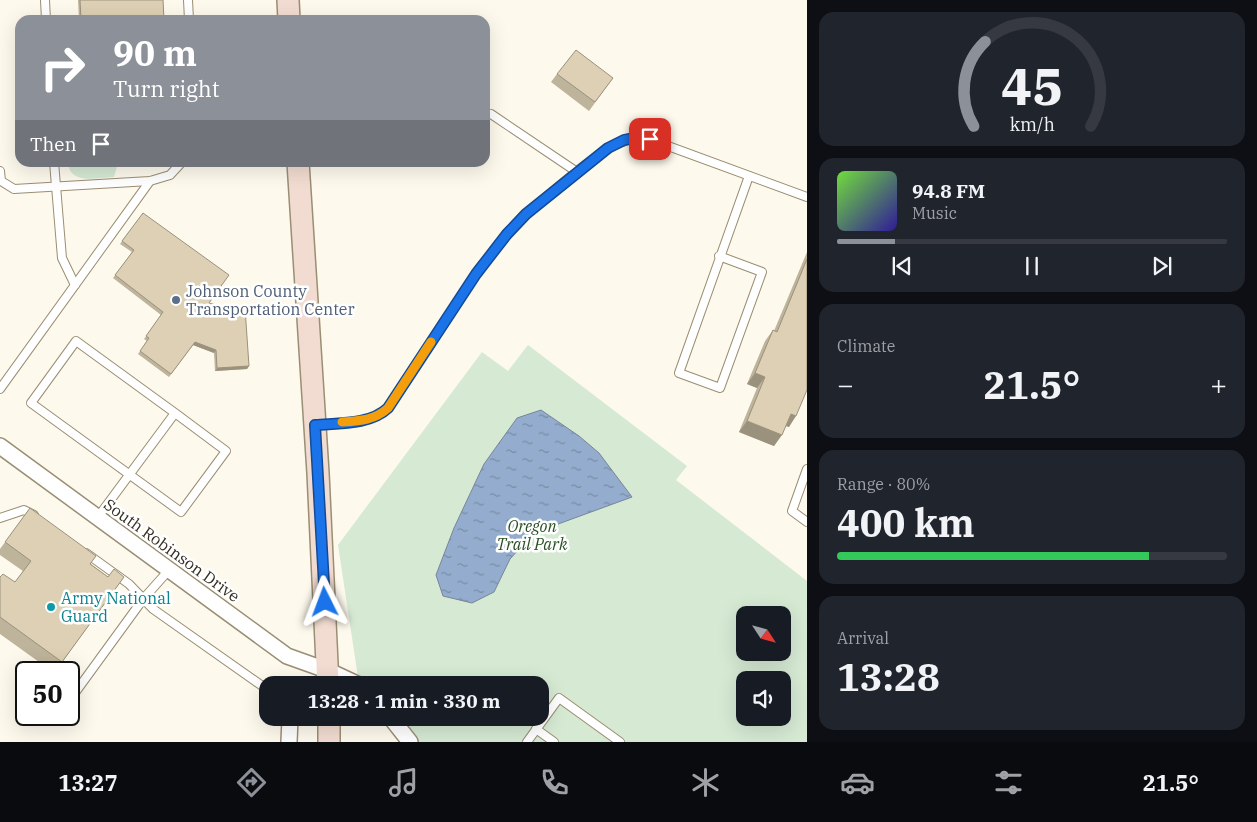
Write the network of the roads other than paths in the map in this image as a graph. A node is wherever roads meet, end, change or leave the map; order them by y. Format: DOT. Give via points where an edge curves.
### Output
graph roads {
  1 [pos="45,0"];
  2 [pos="188,0"];
  3 [pos="288,0"];
  4 [pos="46,15"];
  5 [pos="189,15"];
  6 [pos="289,15"];
  7 [pos="491,114"];
  8 [pos="54,167"];
  9 [pos="177,167"];
  10 [pos="298,167"];
  11 [pos="0,171"];
  12 [pos="577,172"];
  13 [pos="749,176"];
  14 [pos="150,181"];
  15 [pos="56,188"];
  16 [pos="807,197"];
  17 [pos="720,256"];
  18 [pos="75,285"];
  19 [pos="0,389"];
  20 [pos="175,413"];
  21 [pos="315,425"];
  22 [pos="0,446"];
  23 [pos="807,469"];
  24 [pos="130,475"];
  25 [pos="0,518"];
  26 [pos="98,518"];
  27 [pos="44,522"];
  28 [pos="807,522"];
  29 [pos="82,550"];
  30 [pos="169,570"];
  31 [pos="144,598"];
  32 [pos="324,676"];
  33 [pos="328,676"];
  34 [pos="259,684"];
  35 [pos="80,686"];
  36 [pos="290,726"];
  37 [pos="328,726"];
  38 [pos="396,726"];
  39 [pos="536,729"];
  40 [pos="404,740"];
  41 [pos="289,742"];
  42 [pos="329,742"];
  43 [pos="527,742"];
  44 [pos="554,742"];
  45 [pos="620,742"];
  1 -- 4 [label="lane"];
  2 -- 5 [label="lane"];
  3 -- 6 [label="main road"];
  7 -- 12 [label="lane"];
  8 -- 15 [label="lane"];
  9 -- 14 [label="lane" via="170,175"];
  10 -- 21 [label="main road"];
  11 -- 15 [label="lane" via="1,180 14,189"];
  12 -- 13 [label="lane" via="608,148 638,137"];
  12 -- 21 [label="lane" via="507,234 476,274 388,408 374,418"];
  13 -- 16 [label="lane"];
  13 -- 17 [label="lane"];
  14 -- 15 [label="lane"];
  14 -- 18 [label="lane"];
  15 -- 18 [label="lane" via="62,258"];
  17 -- 17 [label="lane" via="679,373 720,388 762,272"];
  18 -- 19 [label="lane"];
  20 -- 24 [label="lane"];
  20 -- 24 [label="lane" via="226,451 181,512"];
  20 -- 24 [label="lane" via="76,341 31,402"];
  21 -- 33 [label="main road"];
  22 -- 26 [label="street, South Robinson Drive"];
  23 -- 28 [label="lane" via="792,511"];
  24 -- 26 [label="lane"];
  25 -- 27 [label="lane" via="28,510"];
  26 -- 30 [label="street, South Robinson Drive"];
  29 -- 31 [label="lane"];
  30 -- 31 [label="lane"];
  30 -- 32 [label="street, South Robinson Drive" via="288,656"];
  31 -- 34 [label="lane" via="154,609"];
  31 -- 35 [label="lane"];
  36 -- 41 [label="street"];
  37 -- 42 [label="main road"];
  38 -- 40 [label="street"];
  39 -- 43 [label="lane"];
  39 -- 44 [label="lane"];
  39 -- 45 [label="lane" via="559,698"];
}
